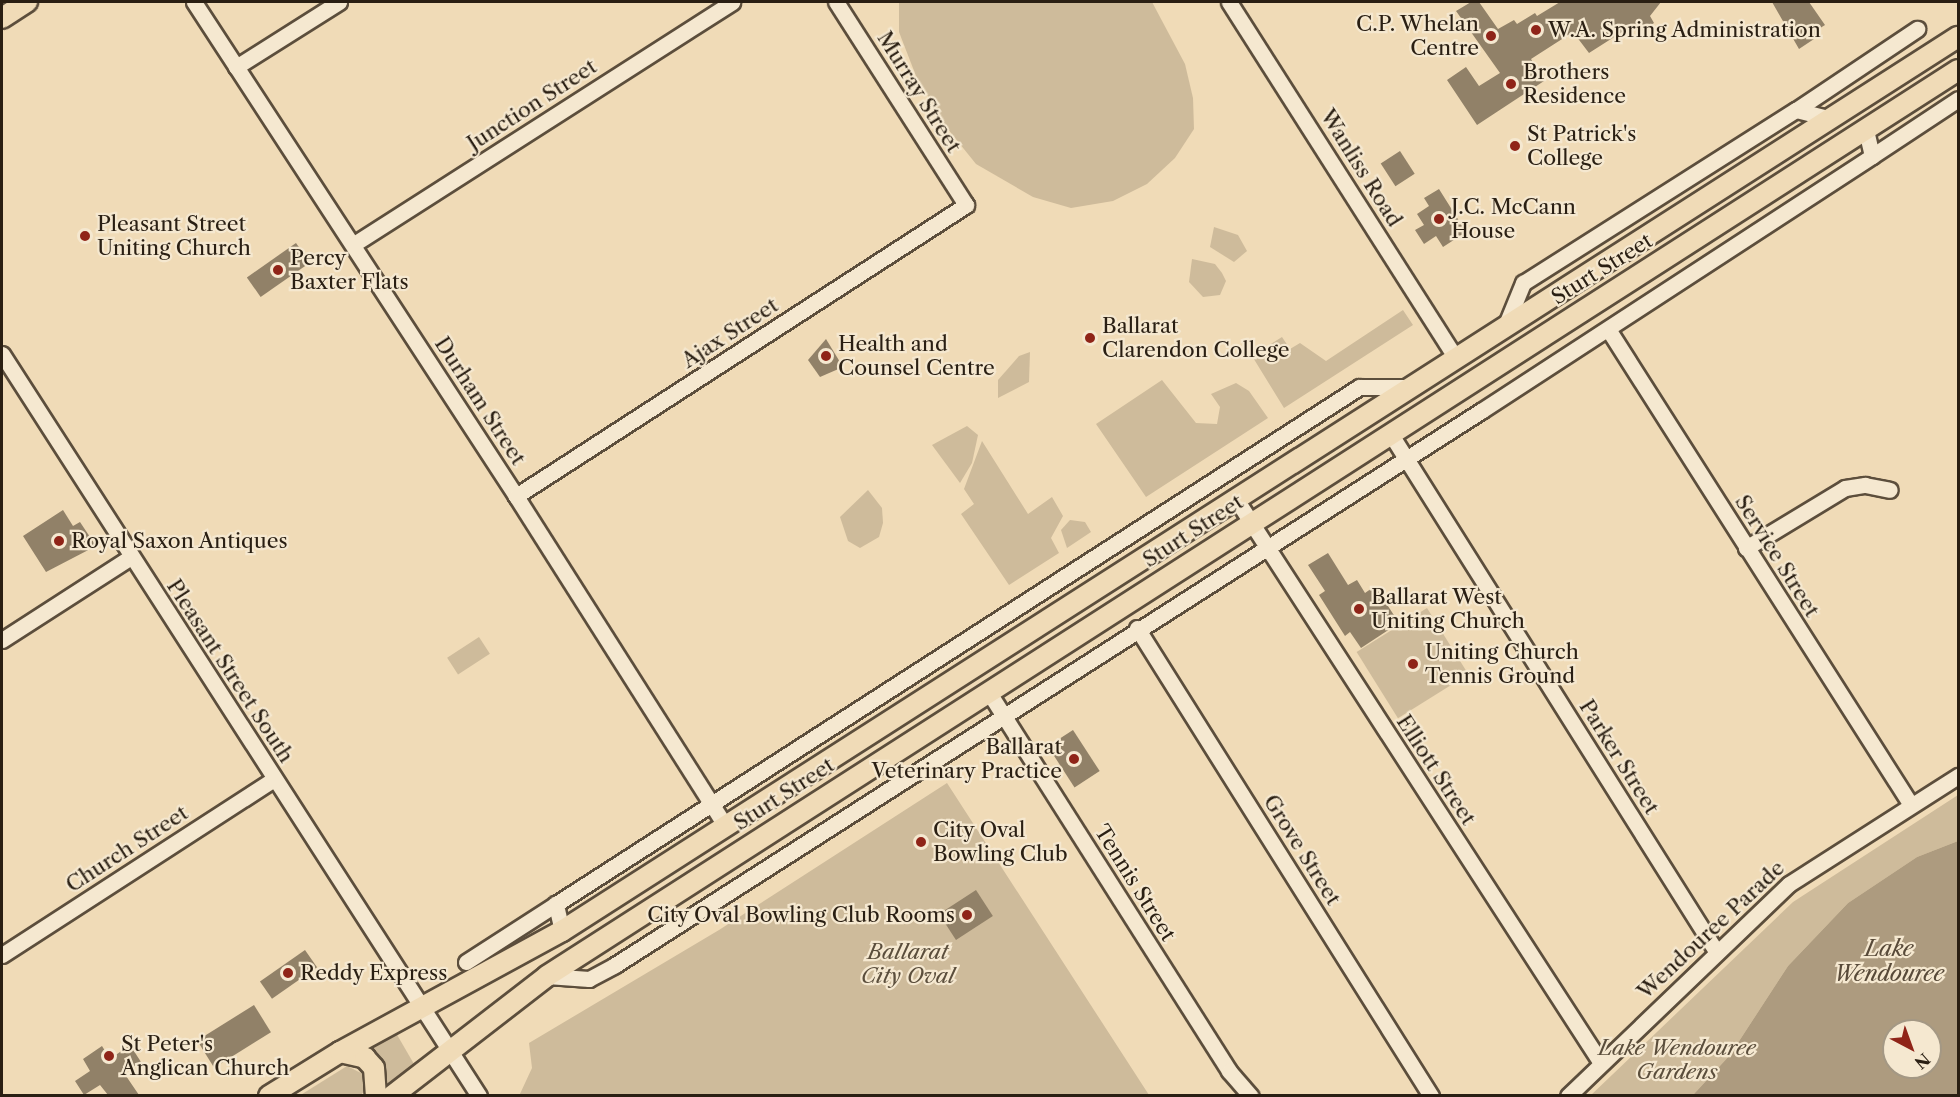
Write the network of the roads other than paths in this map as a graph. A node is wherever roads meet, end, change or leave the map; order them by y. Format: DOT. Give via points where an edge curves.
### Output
graph roads {
  1 [pos="27,2"];
  2 [pos="194,2"];
  3 [pos="339,2"];
  4 [pos="732,2"];
  5 [pos="836,2"];
  6 [pos="1229,2"];
  7 [pos="2,18"];
  8 [pos="1917,29"];
  9 [pos="1959,37"];
  10 [pos="236,67"];
  11 [pos="1959,70"];
  12 [pos="1959,99"];
  13 [pos="1796,110"];
  14 [pos="1832,119"];
  15 [pos="1866,129"];
  16 [pos="1872,156"];
  17 [pos="966,205"];
  18 [pos="354,244"];
  19 [pos="1505,327"];
  20 [pos="1608,329"];
  21 [pos="2,354"];
  22 [pos="1456,358"];
  23 [pos="1410,387"];
  24 [pos="1390,433"];
  25 [pos="1405,457"];
  26 [pos="1890,490"];
  27 [pos="516,496"];
  28 [pos="1236,499"];
  29 [pos="1251,523"];
  30 [pos="1268,547"];
  31 [pos="1746,548"];
  32 [pos="131,557"];
  33 [pos="1137,628"];
  34 [pos="2,640"];
  35 [pos="988,691"];
  36 [pos="1002,713"];
  37 [pos="1959,776"];
  38 [pos="274,779"];
  39 [pos="711,805"];
  40 [pos="1911,805"];
  41 [pos="726,827"];
  42 [pos="556,904"];
  43 [pos="562,931"];
  44 [pos="1716,951"];
  45 [pos="2,955"];
  46 [pos="466,962"];
  47 [pos="547,976"];
  48 [pos="423,1010"];
  49 [pos="449,1050"];
  50 [pos="340,1052"];
  51 [pos="1601,1063"];
  52 [pos="269,1095"];
  53 [pos="376,1095"];
  54 [pos="392,1095"];
  55 [pos="479,1095"];
  56 [pos="1251,1095"];
  57 [pos="1431,1095"];
  58 [pos="1568,1095"];
  1 -- 7 [label="main road"];
  2 -- 10 [label="street, Durham Street"];
  3 -- 10 [label="street"];
  4 -- 18 [label="street, Junction Street"];
  5 -- 17 [label="street, Murray Street"];
  6 -- 22 [label="street, Wanliss Road"];
  8 -- 13 [label="street, Sturt Street"];
  9 -- 14 [label="main road, Sturt Street"];
  10 -- 18 [label="street, Durham Street"];
  11 -- 15 [label="main road, Sturt Street"];
  12 -- 16 [label="street"];
  13 -- 14 [label="street"];
  13 -- 19 [label="street, Sturt Street" via="1523,283"];
  14 -- 19 [label="main road, Sturt Street"];
  15 -- 16 [label="street"];
  15 -- 24 [label="main road, Sturt Street"];
  16 -- 20 [label="street"];
  17 -- 27 [label="street, Ajax Street"];
  18 -- 27 [label="street, Durham Street"];
  19 -- 22 [label="main road, Sturt Street"];
  20 -- 25 [label="street"];
  20 -- 31 [label="street, Service Street"];
  21 -- 32 [label="street, Pleasant Street South"];
  22 -- 23 [label="main road, Sturt Street"];
  23 -- 28 [label="main road, Sturt Street"];
  23 -- 39 [label="street, Sturt Street" via="1359,387"];
  24 -- 25 [label="street, Parker Street"];
  24 -- 29 [label="main road, Sturt Street"];
  25 -- 30 [label="street"];
  25 -- 44 [label="street, Parker Street"];
  26 -- 31 [label="street" via="1864,485 1845,488"];
  27 -- 39 [label="street, Durham Street"];
  28 -- 29 [label="street, Elliott Street"];
  28 -- 41 [label="main road, Sturt Street"];
  29 -- 30 [label="street, Elliott Street"];
  29 -- 35 [label="main road, Sturt Street"];
  30 -- 33 [label="street"];
  30 -- 51 [label="street, Elliott Street"];
  31 -- 40 [label="street, Service Street"];
  32 -- 34 [label="street"];
  32 -- 38 [label="street, Pleasant Street South"];
  33 -- 36 [label="street"];
  33 -- 57 [label="street, Grove Street"];
  35 -- 36 [label="street, Tennis Street"];
  35 -- 47 [label="main road, Sturt Street"];
  36 -- 47 [label="street" via="615,965 589,979"];
  36 -- 56 [label="street, Tennis Street" via="1229,1071"];
  37 -- 40 [label="street, Wendouree Parade"];
  38 -- 45 [label="street, Church Street"];
  38 -- 48 [label="street, Pleasant Street South"];
  39 -- 41 [label="street, Durham Street"];
  39 -- 42 [label="street, Sturt Street"];
  40 -- 44 [label="street, Wendouree Parade" via="1789,884"];
  41 -- 43 [label="main road, Sturt Street"];
  42 -- 43 [label="street"];
  42 -- 46 [label="street, Sturt Street"];
  43 -- 48 [label="main road, Sturt Street"];
  44 -- 51 [label="street, Wendouree Parade"];
  47 -- 49 [label="main road, Sturt Street"];
  48 -- 49 [label="street, Pleasant Street South"];
  48 -- 50 [label="main road, Sturt Street"];
  49 -- 54 [label="main road, Sturt Street"];
  49 -- 55 [label="street, Pleasant Street South"];
  50 -- 52 [label="main road, Sturt Street"];
  50 -- 53 [label="main road" via="358,1055 375,1068"];
  51 -- 58 [label="street, Wendouree Parade"];
}
